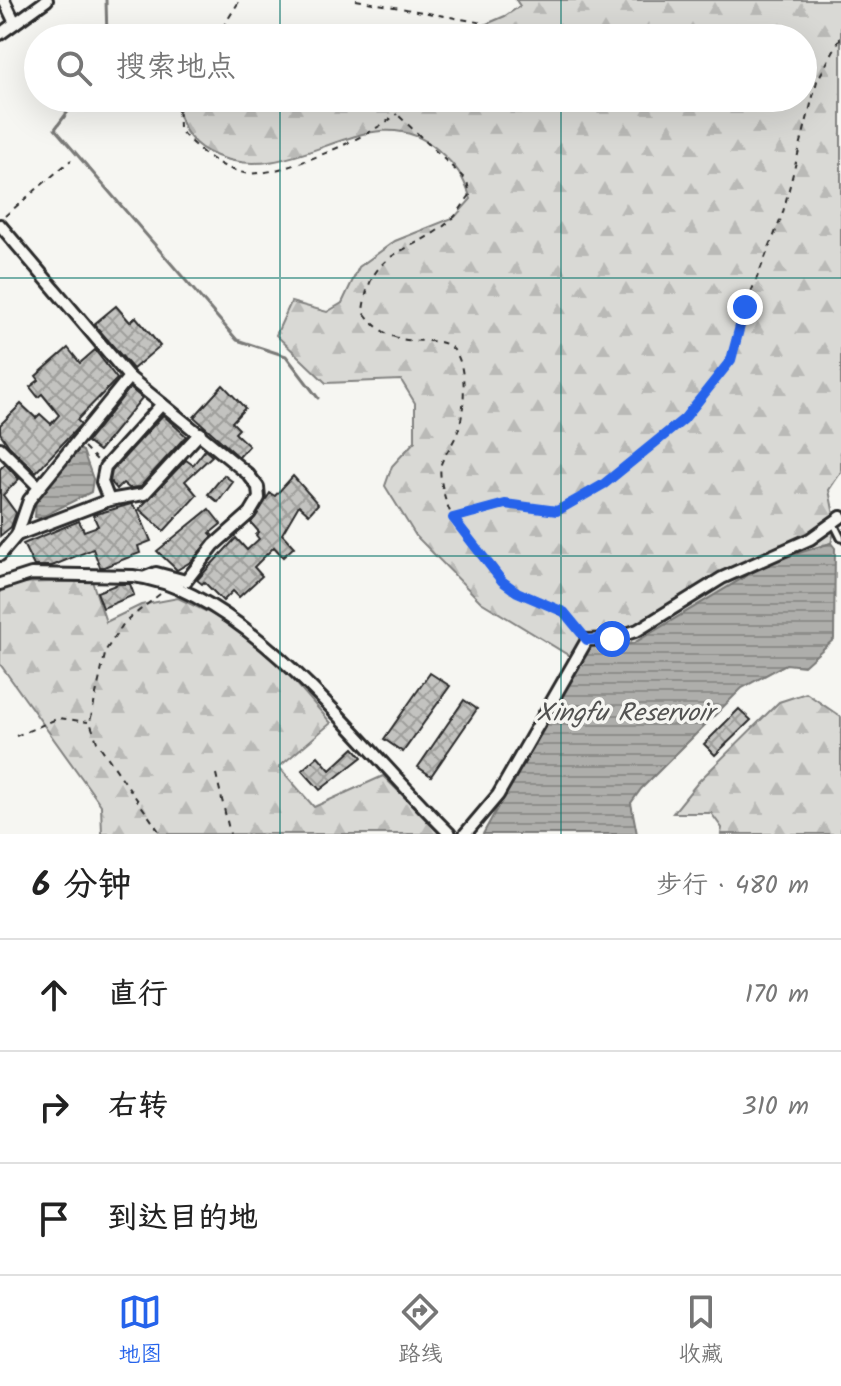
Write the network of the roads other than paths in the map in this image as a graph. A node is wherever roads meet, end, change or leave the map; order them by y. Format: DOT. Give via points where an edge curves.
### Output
graph roads {
  1 [pos="4,0"];
  2 [pos="47,0"];
  3 [pos="15,23"];
  4 [pos="0,34"];
  5 [pos="0,223"];
  6 [pos="129,377"];
  7 [pos="162,404"];
  8 [pos="200,433"];
  9 [pos="0,448"];
  10 [pos="39,487"];
  11 [pos="109,500"];
  12 [pos="838,520"];
  13 [pos="17,535"];
  14 [pos="841,538"];
  15 [pos="0,555"];
  16 [pos="146,577"];
  17 [pos="0,584"];
  18 [pos="450,834"];
  19 [pos="465,834"];
  1 -- 3 [label="street"];
  2 -- 3 [label="street"];
  3 -- 4 [label="street"];
  5 -- 6 [label="street"];
  6 -- 7 [label="street"];
  6 -- 10 [label="street"];
  7 -- 8 [label="street"];
  7 -- 11 [label="street" via="105,467 102,482"];
  8 -- 11 [label="street" via="144,494"];
  8 -- 16 [label="street" via="248,474 259,498 186,581 156,573"];
  9 -- 10 [label="street"];
  10 -- 13 [label="street"];
  11 -- 13 [label="street"];
  12 -- 14 [label="lane"];
  12 -- 19 [label="street" via="722,578 638,630 587,640 498,795"];
  13 -- 15 [label="street"];
  16 -- 17 [label="street" via="31,574"];
  16 -- 18 [label="street" via="211,604 269,645"];
}
